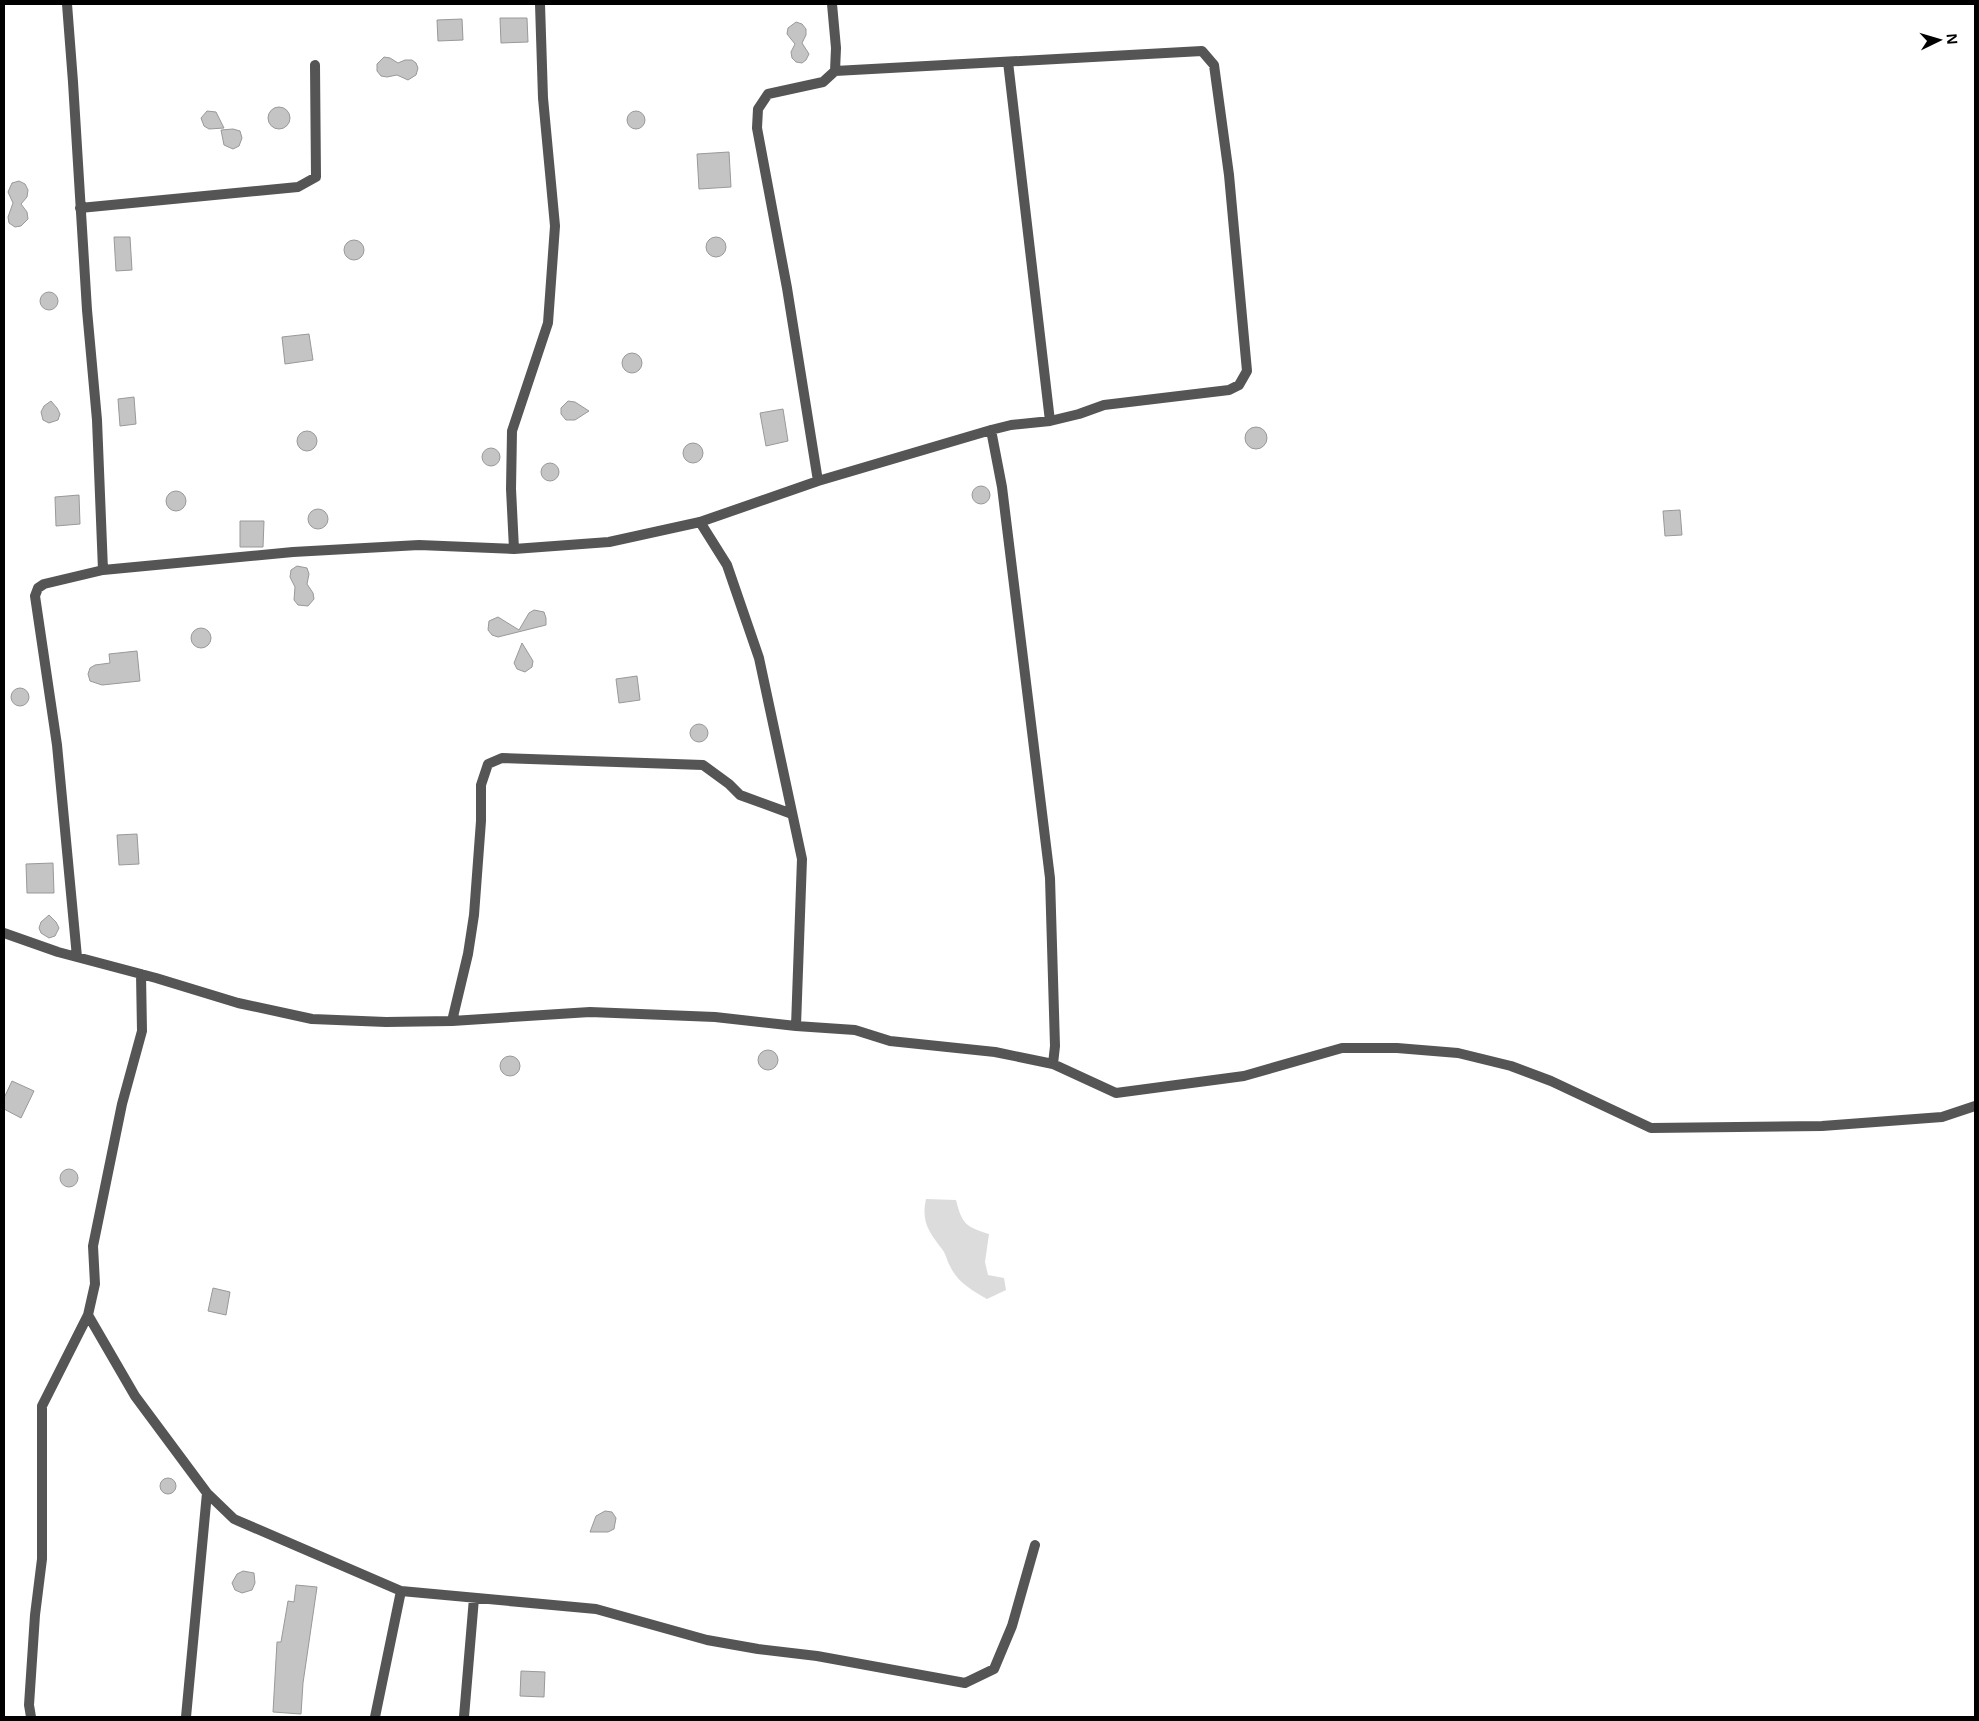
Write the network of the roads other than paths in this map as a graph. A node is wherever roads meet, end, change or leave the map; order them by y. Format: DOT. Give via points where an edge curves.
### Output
graph roads {
  1 [pos="67,4"];
  2 [pos="540,4"];
  3 [pos="832,4"];
  4 [pos="1008,62"];
  5 [pos="315,65"];
  6 [pos="834,71"];
  7 [pos="80,208"];
  8 [pos="1050,421"];
  9 [pos="991,430"];
  10 [pos="818,480"];
  11 [pos="700,522"];
  12 [pos="514,549"];
  13 [pos="103,570"];
  14 [pos="792,814"];
  15 [pos="4,934"];
  16 [pos="77,957"];
  17 [pos="141,974"];
  18 [pos="452,1021"];
  19 [pos="796,1026"];
  20 [pos="1053,1064"];
  21 [pos="1975,1106"];
  22 [pos="88,1315"];
  23 [pos="208,1493"];
  24 [pos="1035,1545"];
  25 [pos="401,1591"];
  26 [pos="474,1598"];
  27 [pos="30,1717"];
  28 [pos="186,1717"];
  29 [pos="375,1717"];
  30 [pos="464,1717"];
  1 -- 7 [label="street"];
  2 -- 12 [label="street" via="543,98 555,226 548,323 512,431"];
  3 -- 6 [label="street" via="836,48"];
  4 -- 6 [label="street"];
  4 -- 8 [label="street"];
  4 -- 8 [label="street" via="1202,51 1214,65 1229,175 1247,371 1239,385 1229,390 1104,405"];
  5 -- 7 [label="street" via="316,177 298,187"];
  6 -- 10 [label="street" via="823,82 768,94 758,110 757,128 788,288"];
  7 -- 13 [label="street" via="97,420"];
  8 -- 9 [label="street"];
  9 -- 10 [label="street"];
  9 -- 20 [label="street" via="1002,486 1050,878"];
  10 -- 11 [label="street"];
  11 -- 12 [label="street" via="609,542"];
  11 -- 14 [label="street" via="727,565 759,658"];
  12 -- 13 [label="street" via="419,546 303,551"];
  13 -- 16 [label="street" via="44,584 35,596 57,745"];
  14 -- 18 [label="street" via="740,795 704,765 502,758 488,764 482,785 474,915"];
  14 -- 19 [label="street" via="802,859"];
  15 -- 16 [label="street"];
  16 -- 17 [label="street"];
  17 -- 18 [label="street" via="238,1003 312,1019"];
  17 -- 22 [label="street" via="142,1031 122,1104 93,1246 95,1284"];
  18 -- 19 [label="street" via="590,1012 715,1017"];
  19 -- 20 [label="street" via="855,1030 890,1041 996,1052"];
  20 -- 21 [label="street" via="1116,1093 1244,1076 1342,1048 1458,1053 1511,1066 1551,1081 1651,1128 1822,1126 1942,1117"];
  22 -- 23 [label="street" via="135,1396"];
  22 -- 27 [label="street" via="42,1406 42,1559 35,1615"];
  23 -- 25 [label="street" via="234,1519"];
  23 -- 28 [label="street"];
  24 -- 26 [label="street" via="1012,1626 994,1669 964,1683 707,1640 596,1609"];
  25 -- 26 [label="street"];
  25 -- 29 [label="street"];
  26 -- 30 [label="street"];
}
